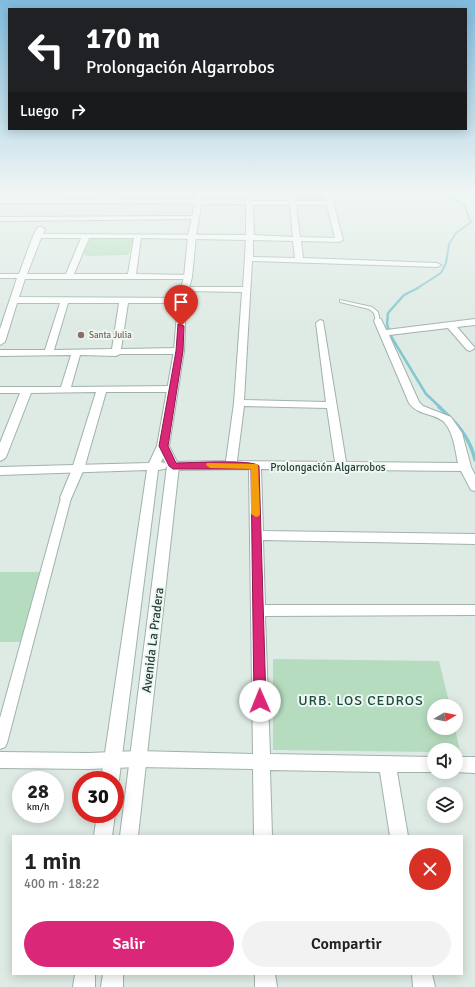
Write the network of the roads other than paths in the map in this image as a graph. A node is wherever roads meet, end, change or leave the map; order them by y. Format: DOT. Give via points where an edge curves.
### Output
graph roads {
  1 [pos="35,240"];
  2 [pos="84,240"];
  3 [pos="138,240"];
  4 [pos="192,240"];
  5 [pos="250,240"];
  6 [pos="296,240"];
  7 [pos="248,259"];
  8 [pos="299,260"];
  9 [pos="437,265"];
  10 [pos="70,275"];
  11 [pos="0,276"];
  12 [pos="22,276"];
  13 [pos="132,276"];
  14 [pos="188,277"];
  15 [pos="185,289"];
  16 [pos="246,290"];
  17 [pos="14,300"];
  18 [pos="65,300"];
  19 [pos="124,300"];
  20 [pos="182,300"];
  21 [pos="341,301"];
  22 [pos="378,321"];
  23 [pos="475,322"];
  24 [pos="320,323"];
  25 [pos="450,324"];
  26 [pos="387,332"];
  27 [pos="0,342"];
  28 [pos="470,348"];
  29 [pos="179,351"];
  30 [pos="49,352"];
  31 [pos="0,353"];
  32 [pos="76,353"];
  33 [pos="116,353"];
  34 [pos="27,389"];
  35 [pos="65,389"];
  36 [pos="102,389"];
  37 [pos="173,389"];
  38 [pos="0,390"];
  39 [pos="239,403"];
  40 [pos="332,404"];
  41 [pos="164,446"];
  42 [pos="0,457"];
  43 [pos="231,465"];
  44 [pos="173,466"];
  45 [pos="255,466"];
  46 [pos="153,467"];
  47 [pos="341,467"];
  48 [pos="465,467"];
  49 [pos="78,469"];
  50 [pos="0,471"];
  51 [pos="475,487"];
  52 [pos="66,498"];
  53 [pos="256,535"];
  54 [pos="475,539"];
  55 [pos="475,610"];
  56 [pos="258,611"];
  57 [pos="0,743"];
  58 [pos="113,759"];
  59 [pos="138,759"];
  60 [pos="0,760"];
  61 [pos="262,761"];
  62 [pos="387,764"];
  63 [pos="427,765"];
  64 [pos="463,765"];
  65 [pos="475,765"];
  66 [pos="111,771"];
  67 [pos="105,823"];
  68 [pos="103,835"];
  69 [pos="129,835"];
  70 [pos="263,835"];
  71 [pos="399,835"];
  72 [pos="86,975"];
  73 [pos="113,975"];
  74 [pos="265,975"];
  75 [pos="422,975"];
  76 [pos="84,987"];
  77 [pos="112,987"];
  78 [pos="266,987"];
  79 [pos="424,987"];
  1 -- 12 [label="street"];
  2 -- 10 [label="street"];
  3 -- 13 [label="street"];
  4 -- 14 [label="street, Avenida La Pradera"];
  5 -- 7 [label="street"];
  6 -- 8 [label="street"];
  7 -- 8 [label="street"];
  7 -- 16 [label="street"];
  8 -- 9 [label="street"];
  10 -- 12 [label="street"];
  10 -- 13 [label="street"];
  11 -- 12 [label="street"];
  12 -- 17 [label="street"];
  13 -- 14 [label="street"];
  14 -- 15 [label="street, Avenida La Pradera"];
  15 -- 16 [label="street"];
  15 -- 20 [label="street, Avenida La Pradera"];
  16 -- 39 [label="street"];
  17 -- 18 [label="street"];
  17 -- 27 [label="street"];
  18 -- 19 [label="street"];
  18 -- 30 [label="street"];
  19 -- 20 [label="street"];
  19 -- 33 [label="street"];
  20 -- 29 [label="street, Avenida La Pradera"];
  21 -- 22 [label="lane" via="370,308 376,312"];
  22 -- 26 [label="street"];
  23 -- 25 [label="street"];
  24 -- 40 [label="street"];
  25 -- 26 [label="street"];
  25 -- 28 [label="street"];
  26 -- 48 [label="street" via="414,403 419,408 447,419 457,432"];
  29 -- 33 [label="street"];
  29 -- 37 [label="street, Avenida La Pradera"];
  30 -- 31 [label="street"];
  30 -- 32 [label="street"];
  32 -- 33 [label="street"];
  32 -- 35 [label="street"];
  34 -- 35 [label="street"];
  34 -- 38 [label="street"];
  34 -- 42 [label="street"];
  35 -- 36 [label="street"];
  36 -- 37 [label="street"];
  36 -- 49 [label="street"];
  37 -- 41 [label="street, Avenida La Pradera"];
  39 -- 40 [label="street"];
  39 -- 43 [label="street"];
  40 -- 47 [label="street"];
  41 -- 44 [label="street"];
  41 -- 46 [label="street, Avenida La Pradera"];
  43 -- 44 [label="street, Prolongación Algarrobos"];
  43 -- 45 [label="street, Prolongación Algarrobos"];
  44 -- 46 [label="street, Prolongación Algarrobos"];
  44 -- 59 [label="street, Avenida La Pradera"];
  45 -- 47 [label="street, Prolongación Algarrobos"];
  45 -- 53 [label="street"];
  46 -- 49 [label="street, Prolongación Algarrobos"];
  46 -- 58 [label="street, Avenida La Pradera"];
  47 -- 48 [label="street, Prolongación Algarrobos"];
  48 -- 51 [label="street"];
  49 -- 50 [label="street, Prolongación Algarrobos"];
  49 -- 52 [label="street"];
  52 -- 57 [label="street"];
  53 -- 54 [label="street"];
  53 -- 56 [label="street"];
  55 -- 56 [label="street"];
  56 -- 61 [label="street"];
  58 -- 59 [label="street"];
  58 -- 60 [label="street"];
  58 -- 66 [label="street, Avenida La Pradera"];
  59 -- 61 [label="street"];
  59 -- 69 [label="street, Avenida La Pradera"];
  61 -- 62 [label="street"];
  61 -- 70 [label="street"];
  62 -- 63 [label="street"];
  62 -- 71 [label="street"];
  64 -- 65 [label="street"];
  67 -- 68 [label="street"];
  72 -- 76 [label="street"];
  73 -- 77 [label="street"];
  74 -- 78 [label="street"];
  75 -- 79 [label="street"];
}
